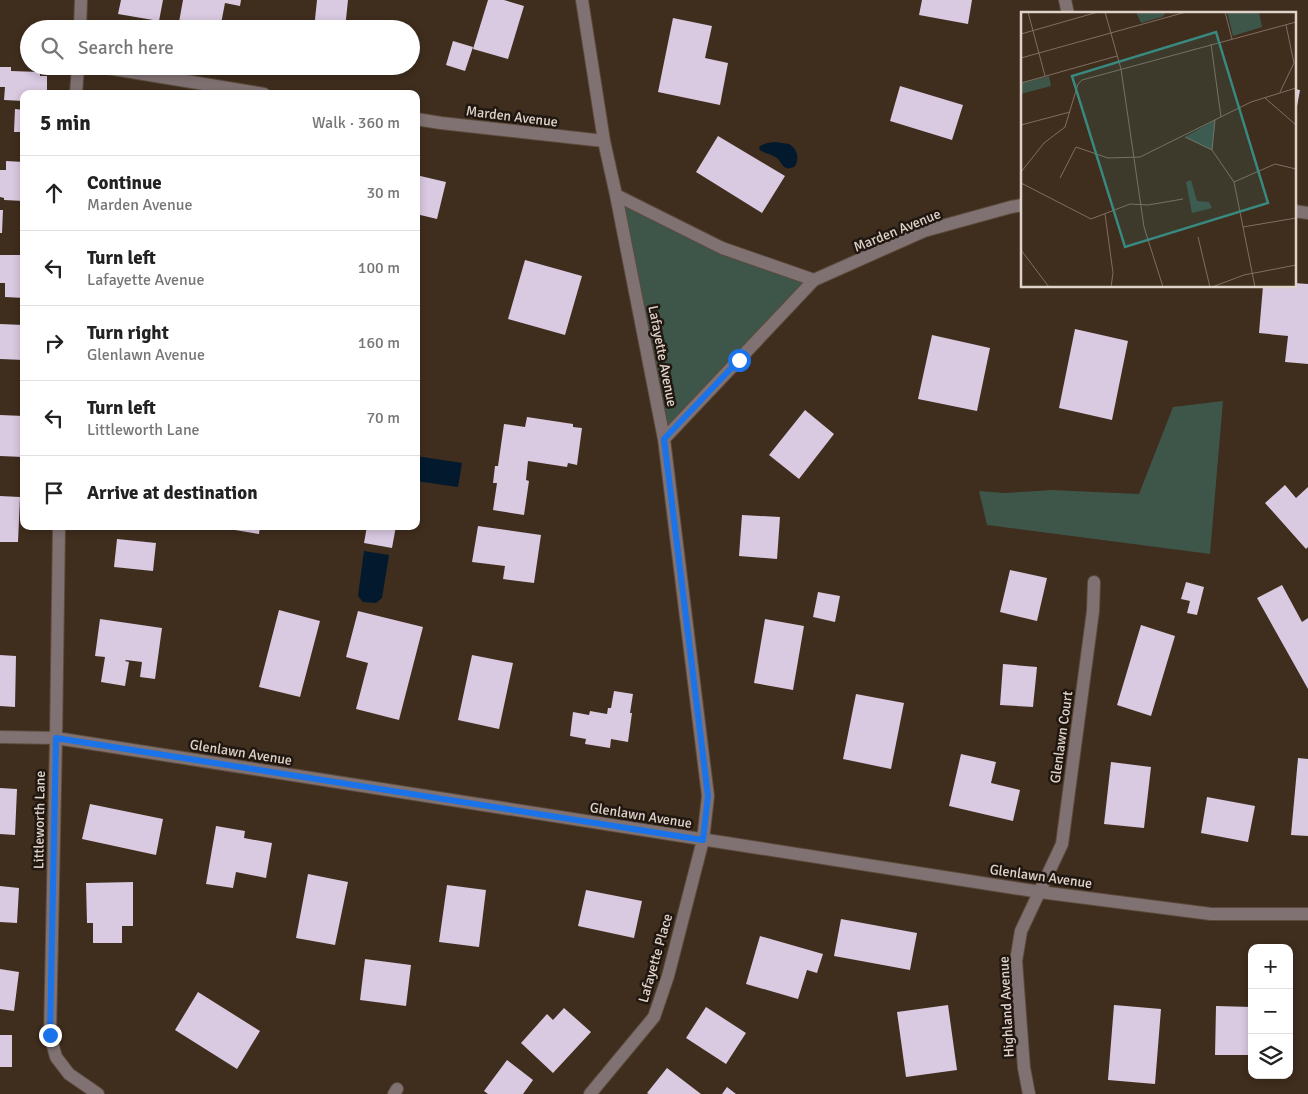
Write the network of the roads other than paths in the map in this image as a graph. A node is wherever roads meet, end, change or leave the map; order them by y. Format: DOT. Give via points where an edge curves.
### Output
graph roads {
  1 [pos="81,0"];
  2 [pos="582,0"];
  3 [pos="80,20"];
  4 [pos="77,75"];
  5 [pos="149,75"];
  6 [pos="76,90"];
  7 [pos="240,90"];
  8 [pos="420,120"];
  9 [pos="604,141"];
  10 [pos="616,195"];
  11 [pos="1021,205"];
  12 [pos="814,280"];
  13 [pos="664,439"];
  14 [pos="59,530"];
  15 [pos="1094,582"];
  16 [pos="0,738"];
  17 [pos="56,738"];
  18 [pos="703,840"];
  19 [pos="1040,892"];
  20 [pos="1308,914"];
  21 [pos="98,1094"];
  22 [pos="590,1094"];
  23 [pos="1029,1094"];
  1 -- 3 [label="street"];
  2 -- 9 [label="street, Lafayette Avenue"];
  4 -- 6 [label="street"];
  5 -- 7 [label="street"];
  8 -- 9 [label="street, Marden Avenue"];
  9 -- 10 [label="street, Lafayette Avenue"];
  10 -- 12 [label="street" via="722,248"];
  10 -- 13 [label="street, Lafayette Avenue"];
  11 -- 12 [label="street, Marden Avenue" via="924,232"];
  12 -- 13 [label="street, Marden Avenue"];
  13 -- 18 [label="street, Lafayette Avenue" via="708,796"];
  14 -- 17 [label="street, Littleworth Lane"];
  15 -- 19 [label="street, Glenlawn Court" via="1062,844"];
  16 -- 17 [label="street, Glenlawn Avenue"];
  17 -- 18 [label="street, Glenlawn Avenue"];
  17 -- 21 [label="street, Littleworth Lane" via="50,1035 60,1063"];
  18 -- 19 [label="street, Glenlawn Avenue"];
  18 -- 22 [label="street, Lafayette Place" via="668,976 654,1017"];
  19 -- 20 [label="street, Glenlawn Avenue" via="1211,914"];
  19 -- 23 [label="street, Highland Avenue" via="1021,932 1016,961"];
}
